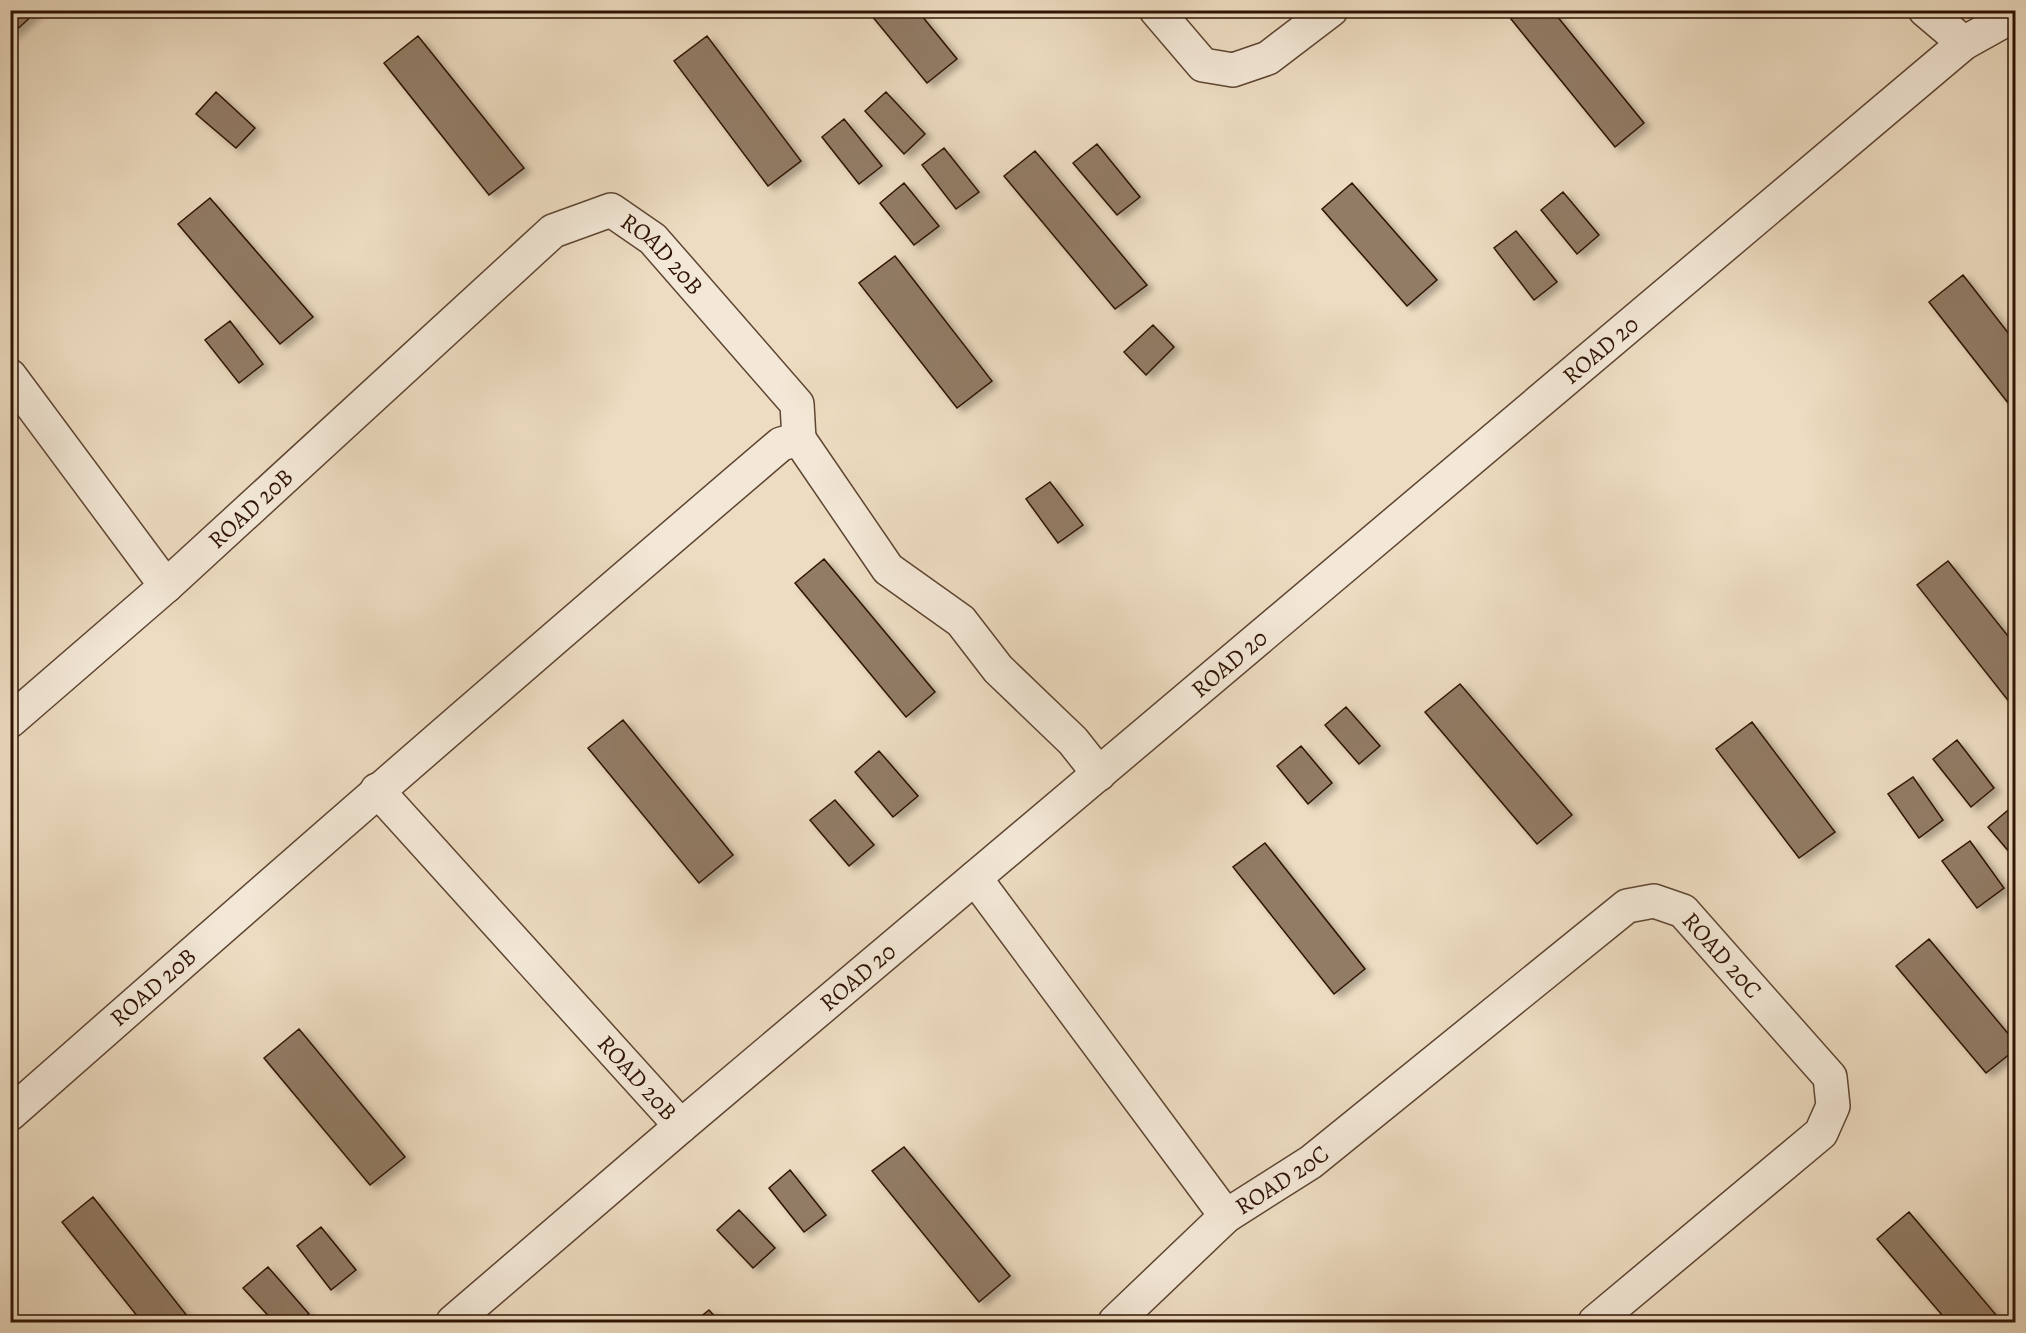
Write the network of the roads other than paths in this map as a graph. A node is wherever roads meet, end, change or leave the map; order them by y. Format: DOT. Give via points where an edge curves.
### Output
graph roads {
  1 [pos="1156,10"];
  2 [pos="1331,10"];
  3 [pos="1925,10"];
  4 [pos="2016,14"];
  5 [pos="1964,43"];
  6 [pos="10,376"];
  7 [pos="799,439"];
  8 [pos="166,586"];
  9 [pos="10,721"];
  10 [pos="1099,774"];
  11 [pos="377,790"];
  12 [pos="975,878"];
  13 [pos="10,1113"];
  14 [pos="681,1126"];
  15 [pos="1226,1216"];
  16 [pos="453,1323"];
  17 [pos="1115,1323"];
  18 [pos="1595,1323"];
  1 -- 2 [label="street" via="1203,64 1233,70 1268,58"];
  3 -- 5 [label="street"];
  4 -- 5 [label="street, ROAD 20"];
  5 -- 10 [label="street, ROAD 20"];
  6 -- 8 [label="street"];
  7 -- 8 [label="street, ROAD 20B" via="797,404 653,239 611,210 553,231"];
  7 -- 10 [label="street" via="888,569 961,621 998,669 1074,741"];
  7 -- 11 [label="street, ROAD 20B" via="781,444"];
  8 -- 9 [label="street, ROAD 20B"];
  10 -- 12 [label="street, ROAD 20"];
  11 -- 13 [label="street, ROAD 20B"];
  11 -- 14 [label="street, ROAD 20B"];
  12 -- 14 [label="street, ROAD 20"];
  12 -- 15 [label="street, ROAD 20C"];
  14 -- 16 [label="street, ROAD 20"];
  15 -- 17 [label="street, ROAD 20C"];
  15 -- 18 [label="street, ROAD 20C" via="1311,1162 1627,906 1654,901 1683,911 1830,1077 1833,1106 1821,1133"];
}
